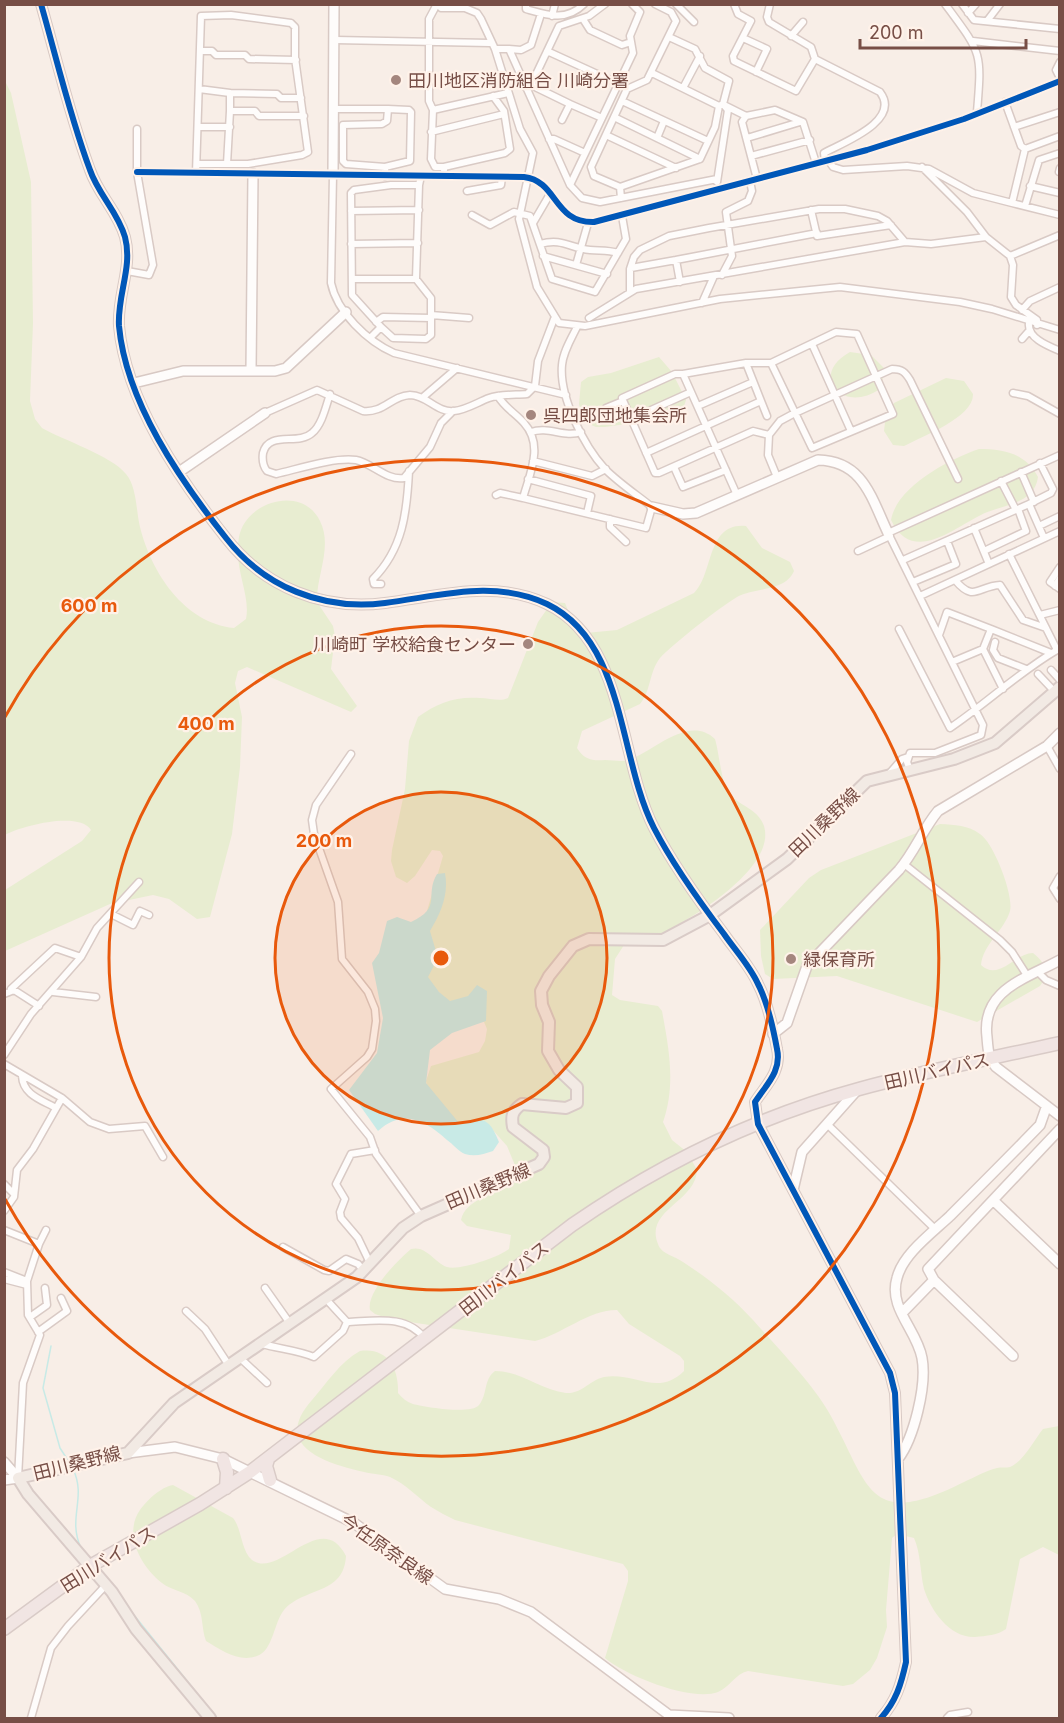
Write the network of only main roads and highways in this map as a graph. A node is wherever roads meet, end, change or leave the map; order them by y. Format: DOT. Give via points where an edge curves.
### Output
graph roads {
  1 [pos="1057,689"];
  2 [pos="1059,1042"];
  3 [pos="268,1458"];
  4 [pos="223,1459"];
  5 [pos="270,1480"];
  6 [pos="226,1488"];
  7 [pos="90,1566"];
  8 [pos="4,1629"];
  9 [pos="210,1719"];
  1 -- 7 [label="main road, 田川桑野線" via="995,743 867,781 787,859 710,915 663,940 589,939 573,946 541,992 549,1022 548,1051 559,1070 577,1088 577,1103 566,1108 522,1104 511,1118 513,1127 543,1150 539,1164 421,1216 403,1228 367,1267 174,1403 128,1453 18,1478"];
  2 -- 3 [label="highway, 田川バイパス" via="858,1089 682,1156 572,1225"];
  3 -- 5 [label="highway"];
  3 -- 6 [label="highway, 田川バイパス"];
  4 -- 6 [label="highway"];
  6 -- 7 [label="highway, 田川バイパス"];
  7 -- 8 [label="highway, 田川バイパス"];
  7 -- 9 [label="main road, 田川桑野線"];
}
